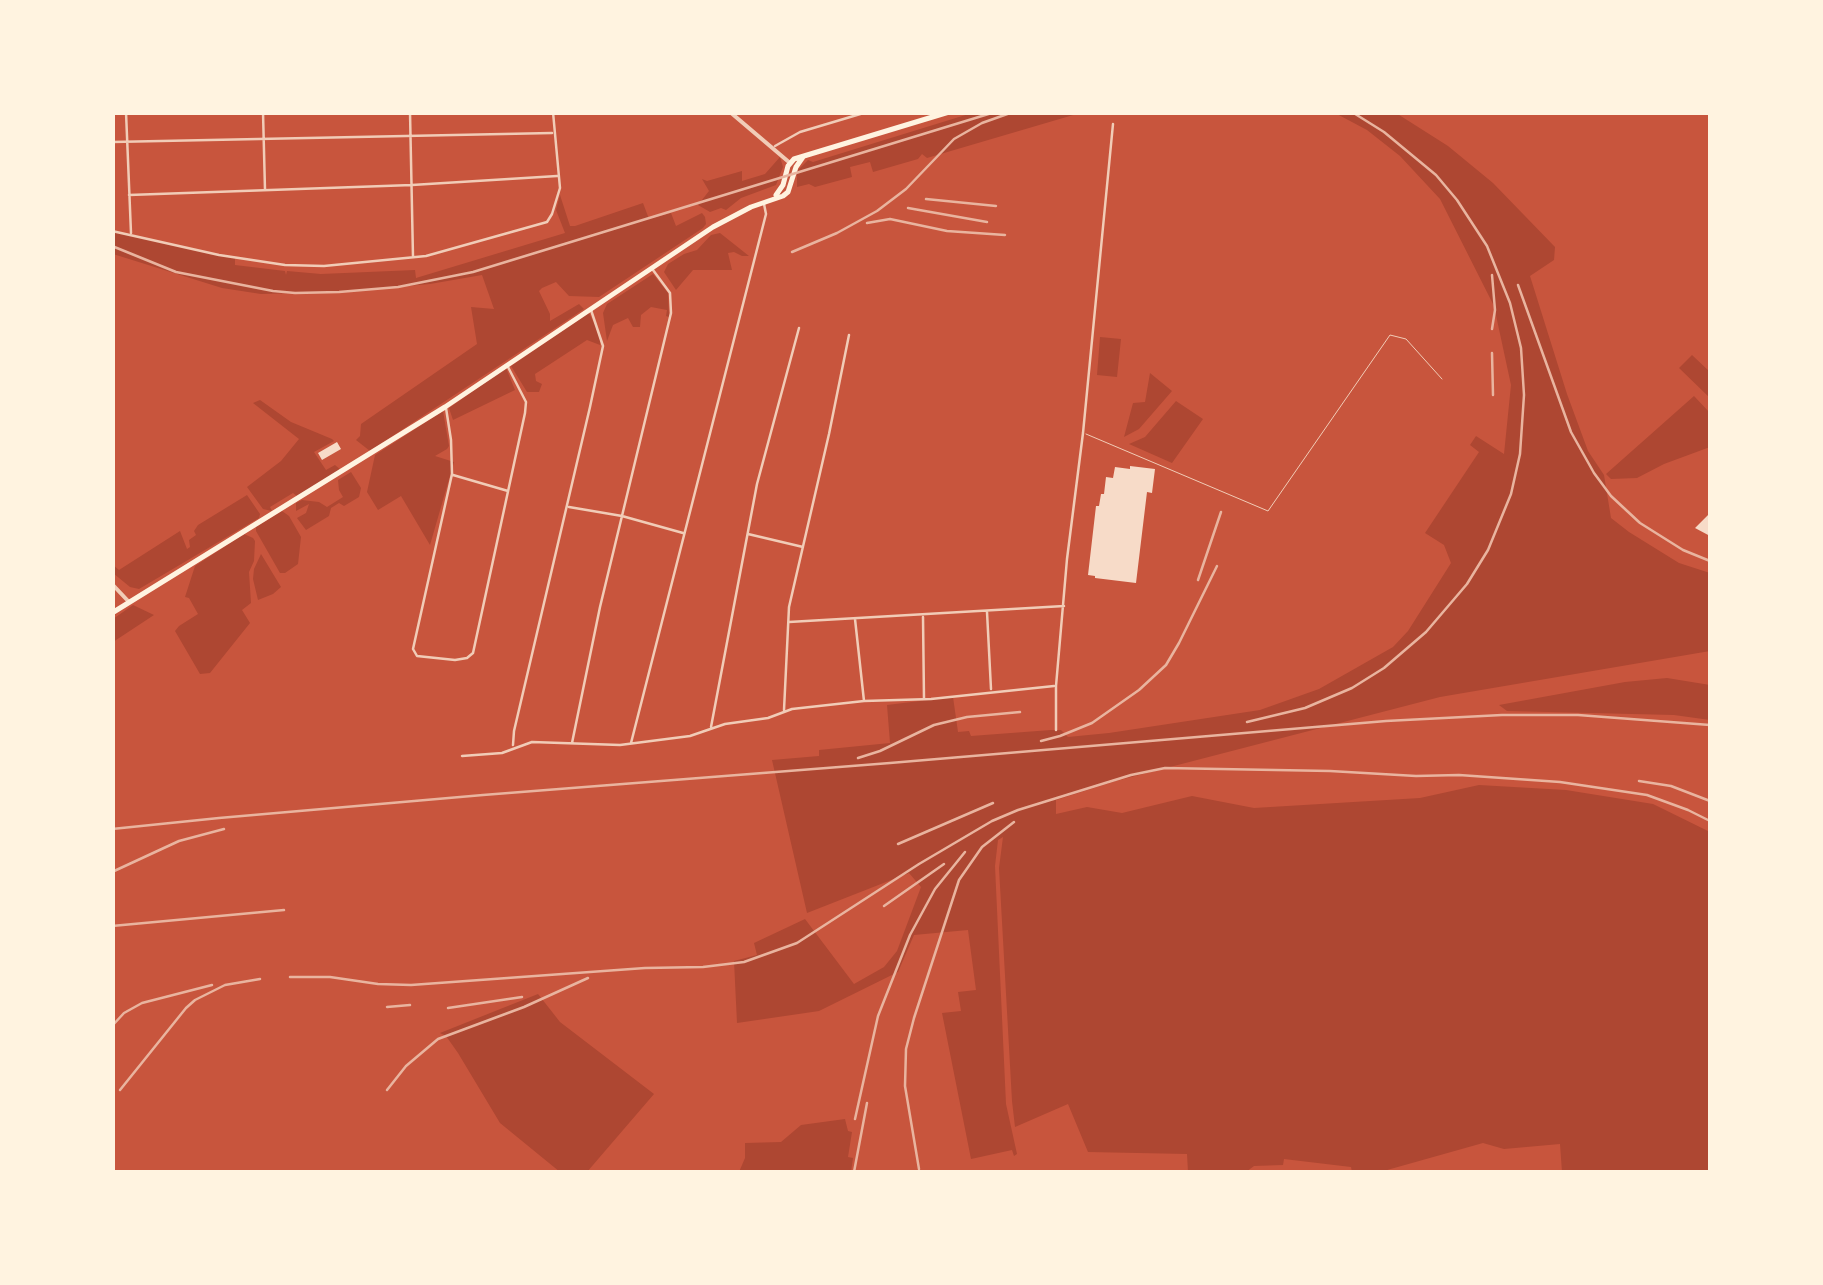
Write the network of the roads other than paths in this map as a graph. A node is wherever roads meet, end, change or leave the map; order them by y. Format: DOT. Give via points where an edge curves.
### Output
graph roads {
  1 [pos="126,112"];
  2 [pos="263,112"];
  3 [pos="410,112"];
  4 [pos="553,112"];
  5 [pos="730,112"];
  6 [pos="867,112"];
  7 [pos="949,112"];
  8 [pos="1113,124"];
  9 [pos="554,133"];
  10 [pos="411,136"];
  11 [pos="264,139"];
  12 [pos="112,142"];
  13 [pos="128,142"];
  14 [pos="772,148"];
  15 [pos="793,165"];
  16 [pos="558,176"];
  17 [pos="412,186"];
  18 [pos="264,190"];
  19 [pos="129,195"];
  20 [pos="764,202"];
  21 [pos="112,231"];
  22 [pos="132,235"];
  23 [pos="413,258"];
  24 [pos="652,268"];
  25 [pos="590,309"];
  26 [pos="799,328"];
  27 [pos="849,335"];
  28 [pos="507,365"];
  29 [pos="1442,379"];
  30 [pos="446,406"];
  31 [pos="1083,433"];
  32 [pos="452,474"];
  33 [pos="508,491"];
  34 [pos="568,507"];
  35 [pos="622,516"];
  36 [pos="684,533"];
  37 [pos="746,534"];
  38 [pos="803,547"];
  39 [pos="112,584"];
  40 [pos="129,602"];
  41 [pos="1064,606"];
  42 [pos="986,611"];
  43 [pos="112,613"];
  44 [pos="923,615"];
  45 [pos="855,618"];
  46 [pos="787,622"];
  47 [pos="1056,686"];
  48 [pos="991,692"];
  49 [pos="924,700"];
  50 [pos="864,702"];
  51 [pos="784,710"];
  52 [pos="711,730"];
  53 [pos="1056,730"];
  54 [pos="572,743"];
  55 [pos="631,743"];
  56 [pos="513,749"];
  57 [pos="462,756"];
  1 -- 13 [label="street"];
  2 -- 11 [label="street"];
  3 -- 10 [label="street"];
  4 -- 9 [label="street"];
  5 -- 14 [label="street"];
  6 -- 14 [label="street" via="800,132"];
  7 -- 15 [label="main road"];
  8 -- 31 [label="street"];
  9 -- 10 [label="street"];
  9 -- 16 [label="street"];
  10 -- 11 [label="street"];
  10 -- 17 [label="street"];
  11 -- 13 [label="street"];
  11 -- 18 [label="street"];
  12 -- 13 [label="street"];
  13 -- 19 [label="street"];
  14 -- 15 [label="street"];
  15 -- 20 [label="main road" via="774,198"];
  16 -- 17 [label="street"];
  16 -- 23 [label="street" via="547,222"];
  17 -- 18 [label="street"];
  17 -- 23 [label="street"];
  18 -- 19 [label="street"];
  19 -- 22 [label="street"];
  20 -- 24 [label="main road" via="713,226"];
  20 -- 36 [label="street"];
  21 -- 22 [label="street"];
  22 -- 23 [label="street" via="285,265"];
  24 -- 25 [label="main road"];
  24 -- 35 [label="street" via="667,288 671,313"];
  25 -- 28 [label="main road"];
  25 -- 34 [label="street" via="603,346"];
  26 -- 37 [label="street"];
  27 -- 38 [label="street"];
  28 -- 30 [label="main road"];
  28 -- 33 [label="street" via="526,402"];
  29 -- 31 [label="lane" via="1406,339 1390,335 1268,511"];
  30 -- 32 [label="street"];
  30 -- 40 [label="main road"];
  31 -- 41 [label="street"];
  32 -- 33 [label="street"];
  32 -- 33 [label="street" via="415,654 455,660 473,653"];
  34 -- 35 [label="street"];
  34 -- 56 [label="street"];
  35 -- 36 [label="street"];
  35 -- 54 [label="street"];
  36 -- 55 [label="street"];
  37 -- 38 [label="street"];
  37 -- 52 [label="street"];
  38 -- 46 [label="street"];
  39 -- 40 [label="street"];
  40 -- 43 [label="main road"];
  41 -- 42 [label="street"];
  41 -- 47 [label="street"];
  42 -- 44 [label="street"];
  42 -- 48 [label="street"];
  44 -- 45 [label="street"];
  44 -- 49 [label="street"];
  45 -- 46 [label="street"];
  45 -- 50 [label="street"];
  46 -- 51 [label="street"];
  47 -- 48 [label="street"];
  47 -- 53 [label="street"];
  48 -- 49 [label="street"];
  49 -- 50 [label="street"];
  50 -- 51 [label="street"];
  51 -- 52 [label="street"];
  52 -- 55 [label="street"];
  54 -- 55 [label="street"];
  54 -- 56 [label="street" via="532,742"];
  56 -- 57 [label="street"];
}
